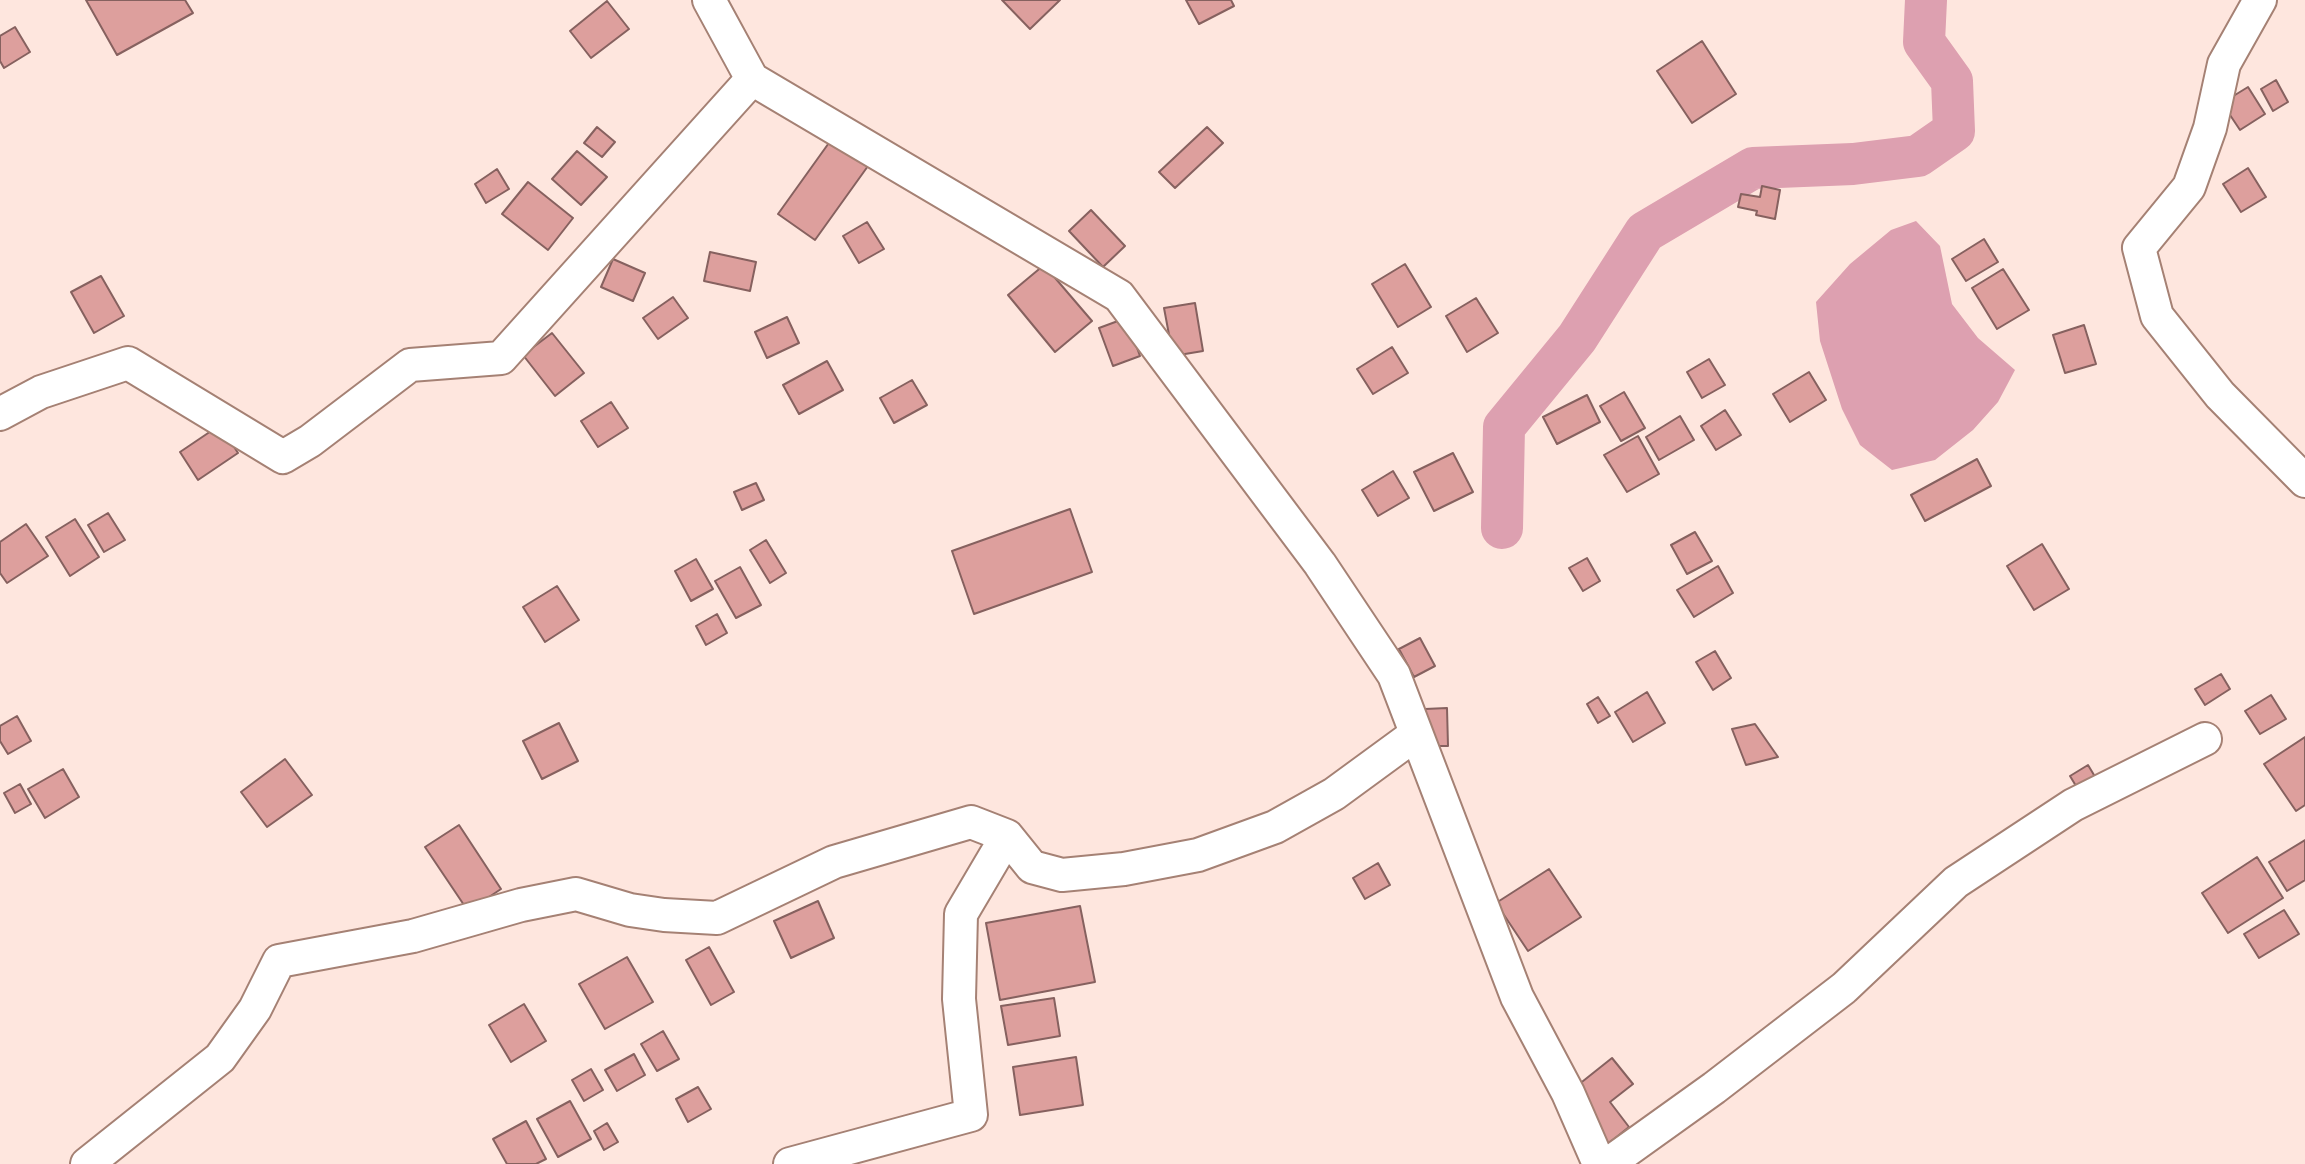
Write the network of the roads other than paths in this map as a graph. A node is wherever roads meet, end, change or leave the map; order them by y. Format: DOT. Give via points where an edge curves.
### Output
graph roads {
  1 [pos="709,0"];
  2 [pos="2260,0"];
  3 [pos="752,79"];
  4 [pos="0,414"];
  5 [pos="2305,481"];
  6 [pos="1416,734"];
  7 [pos="2205,739"];
  8 [pos="1007,836"];
  9 [pos="87,1164"];
  10 [pos="790,1164"];
  11 [pos="1599,1164"];
  12 [pos="1608,1164"];
  1 -- 3 [label="street"];
  2 -- 5 [label="street" via="2224,64 2210,128 2189,187 2139,248 2157,316 2220,395"];
  3 -- 4 [label="street" via="501,358 410,365 283,457 128,363 41,392"];
  3 -- 6 [label="street" via="1119,296 1320,564 1394,675"];
  6 -- 8 [label="street" via="1322,801 1275,827 1198,855 1062,875 1032,867"];
  6 -- 11 [label="street" via="1517,997"];
  7 -- 12 [label="street" via="2073,805 1956,882 1844,988"];
  8 -- 9 [label="street" via="971,822 834,862 717,918 630,910 576,894 413,936 279,961 255,1009 220,1058"];
  8 -- 10 [label="street" via="961,914 959,999 971,1115"];
}
